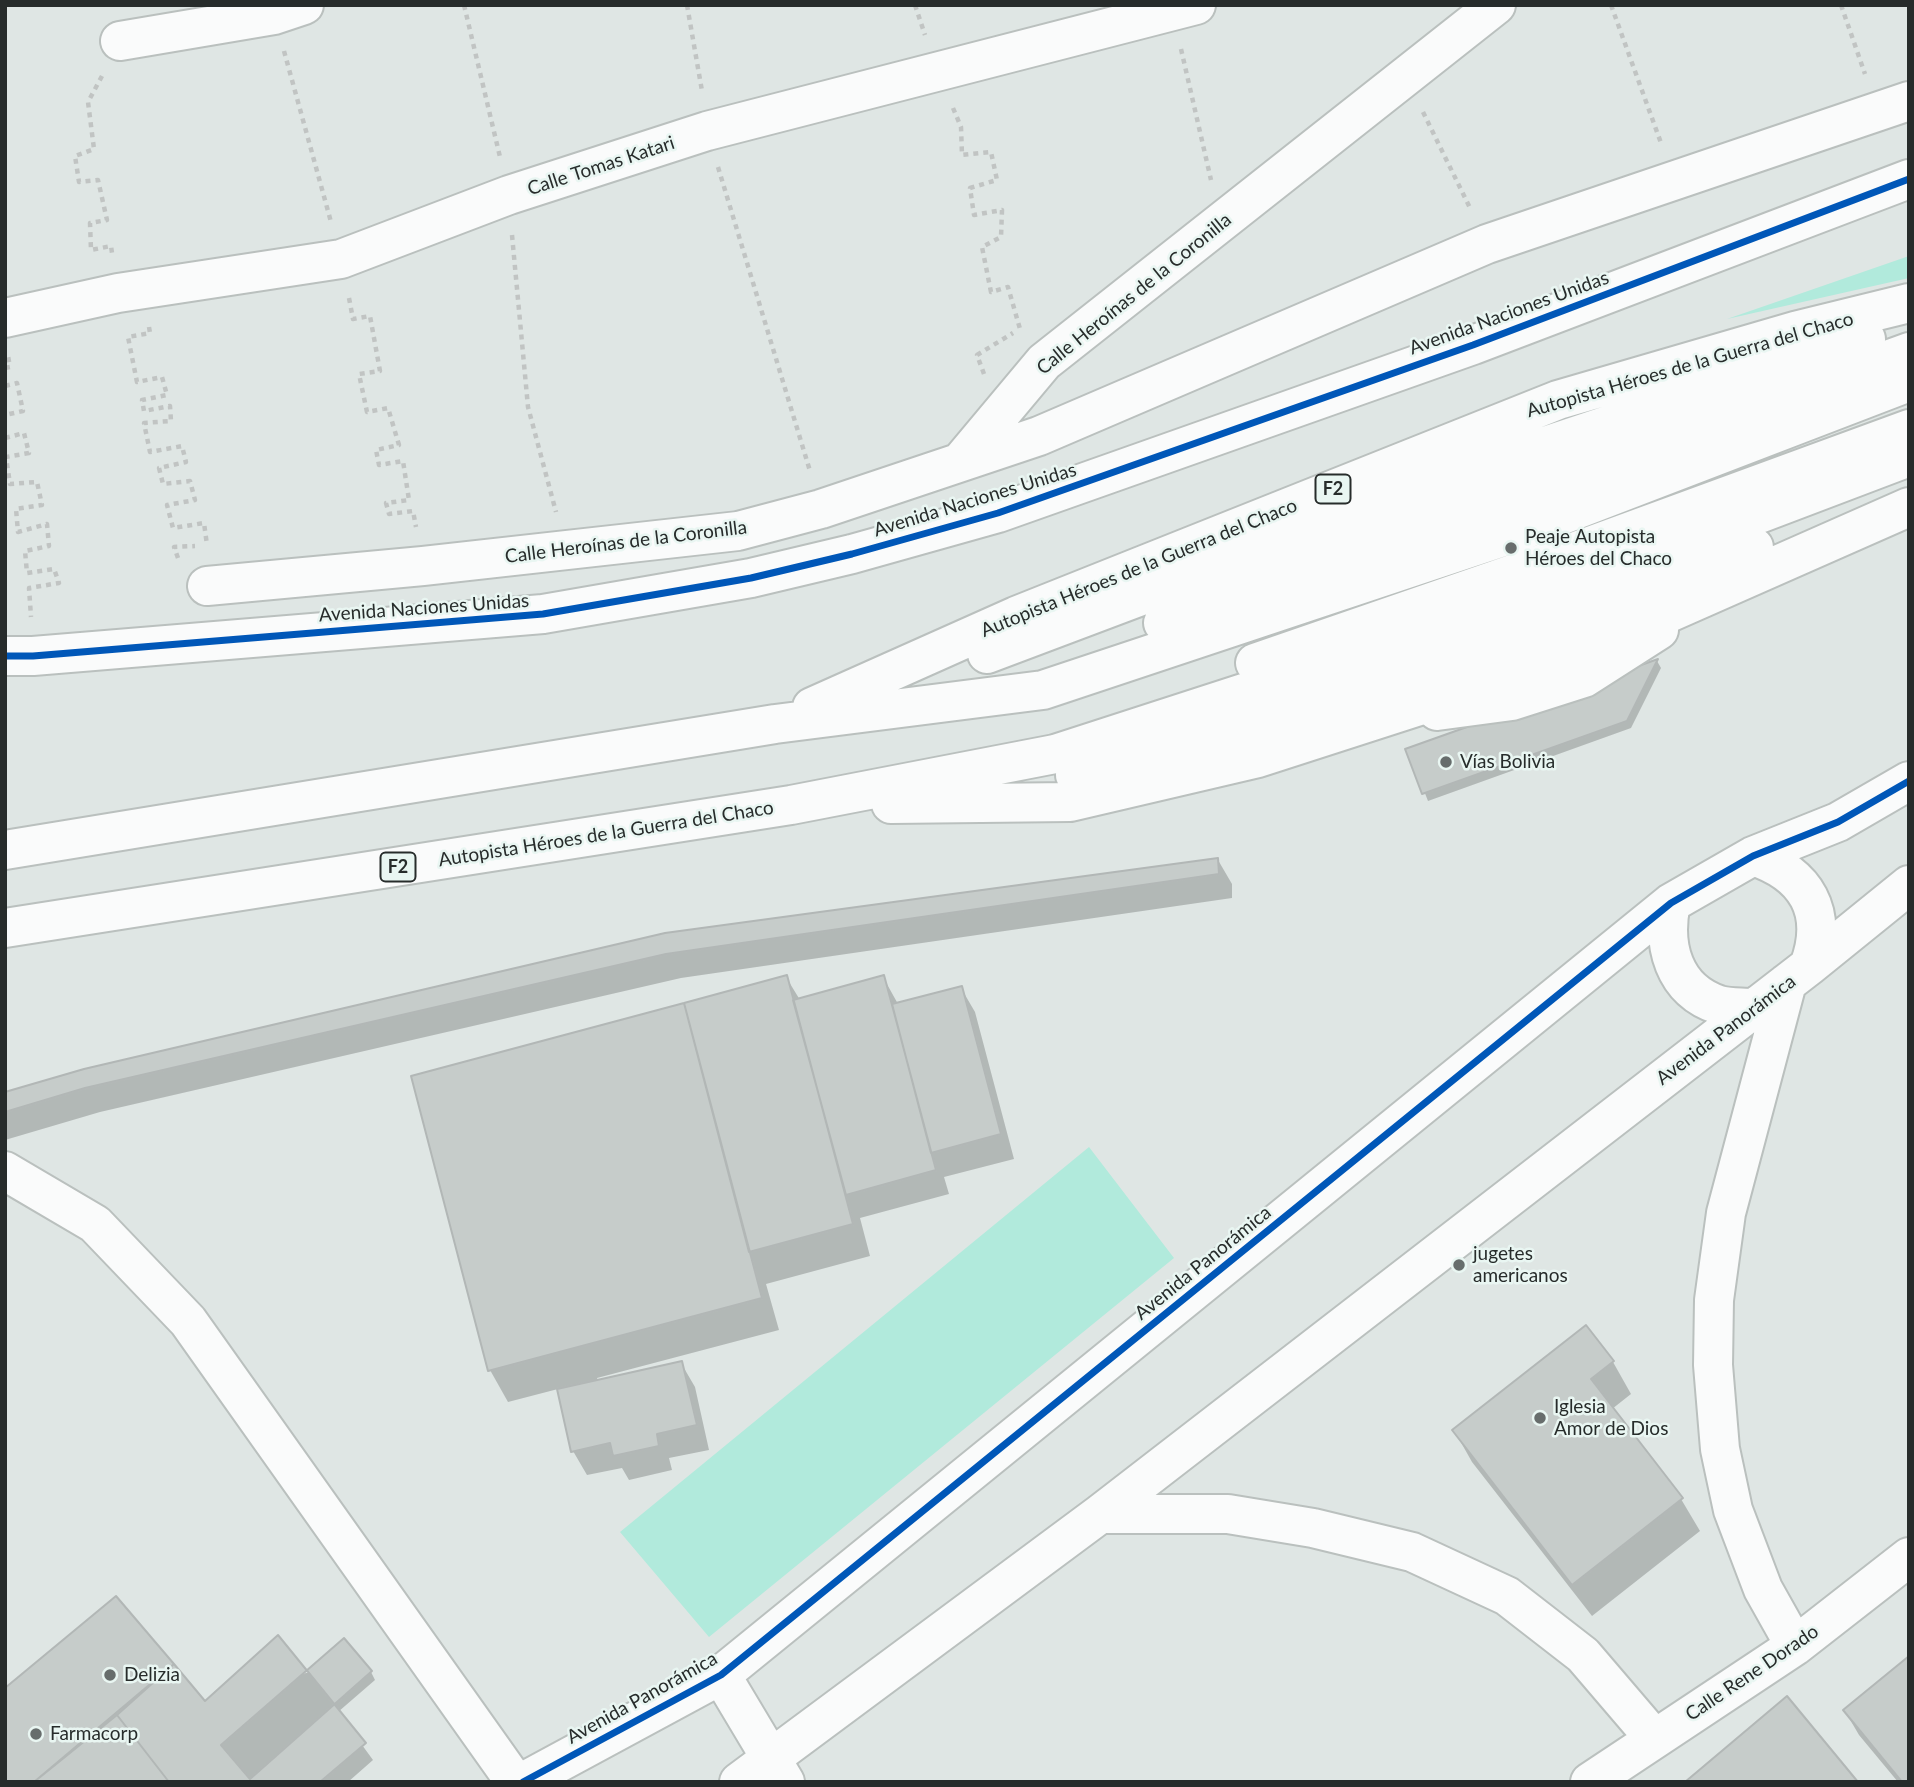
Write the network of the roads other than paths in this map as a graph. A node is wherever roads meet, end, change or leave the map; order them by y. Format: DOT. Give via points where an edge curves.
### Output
graph roads {
  1 [pos="1496,5"];
  2 [pos="1184,8"];
  3 [pos="289,10"];
  4 [pos="120,41"];
  5 [pos="1894,106"];
  6 [pos="1909,179"];
  7 [pos="1909,303"];
  8 [pos="5,318"];
  9 [pos="1909,327"];
  10 [pos="1909,352"];
  11 [pos="1909,382"];
  12 [pos="1909,429"];
  13 [pos="1909,457"];
  14 [pos="962,460"];
  15 [pos="1909,484"];
  16 [pos="1909,507"];
  17 [pos="207,586"];
  18 [pos="19,656"];
  19 [pos="775,724"];
  20 [pos="1909,781"];
  21 [pos="791,805"];
  22 [pos="5,850"];
  23 [pos="1753,856"];
  24 [pos="1909,885"];
  25 [pos="1671,903"];
  26 [pos="5,928"];
  27 [pos="1798,975"];
  28 [pos="1752,1008"];
  29 [pos="5,1171"];
  30 [pos="1100,1514"];
  31 [pos="1909,1557"];
  32 [pos="1795,1646"];
  33 [pos="721,1675"];
  34 [pos="1654,1738"];
  35 [pos="778,1769"];
  36 [pos="515,1782"];
  37 [pos="523,1782"];
  38 [pos="739,1782"];
  39 [pos="1590,1782"];
  1 -- 14 [label="main road, Calle Heroínas de la Coronilla" via="1044,362"];
  2 -- 8 [label="main road, Calle Tomas Katari" via="707,131 509,195 341,259 118,293"];
  3 -- 4 [label="main road"];
  5 -- 14 [label="main road" via="1487,244 1039,436"];
  6 -- 18 [label="main road, Avenida Naciones Unidas" via="1447,354 998,513 852,554 751,578 543,614"];
  7 -- 19 [label="main road, Autopista Héroes de la Guerra del Chaco / F2" via="1558,400 1016,616"];
  9 -- 19 [label="main road, Autopista Héroes de la Guerra del Chaco / F2" via="1832,348 1494,463 1030,639"];
  10 -- 19 [label="main road, Autopista Héroes de la Guerra del Chaco / F2" via="1047,665"];
  11 -- 19 [label="main road, Autopista Héroes de la Guerra del Chaco / F2" via="1518,532 1043,690"];
  12 -- 21 [label="main road, Autopista Héroes de la Guerra del Chaco / F2" via="1530,568 1050,734"];
  13 -- 21 [label="main road, Autopista Héroes de la Guerra del Chaco / F2" via="1540,597 1055,754"];
  14 -- 17 [label="main road, Calle Heroínas de la Coronilla" via="821,509 738,531"];
  15 -- 21 [label="main road, Autopista Héroes de la Guerra del Chaco / F2" via="1551,628 1242,728 1058,780"];
  16 -- 21 [label="main road, Autopista Héroes de la Guerra del Chaco / F2" via="1562,660 1258,758 1070,802"];
  19 -- 22 [label="main road, Autopista Héroes de la Guerra del Chaco / F2"];
  20 -- 23 [label="main road, Avenida Panorámica" via="1838,822"];
  21 -- 26 [label="main road, Autopista Héroes de la Guerra del Chaco / F2"];
  23 -- 25 [label="main road, Avenida Panorámica"];
  23 -- 27 [label="main road" via="1777,864 1797,879 1810,900 1817,923 1816,948"];
  24 -- 27 [label="main road, Avenida Panorámica"];
  25 -- 28 [label="main road" via="1666,928 1669,953 1680,976 1698,994 1720,1005"];
  25 -- 33 [label="main road, Avenida Panorámica"];
  27 -- 28 [label="main road, Avenida Panorámica"];
  27 -- 32 [label="main road" via="1726,1213 1714,1300 1713,1365 1720,1449 1733,1510 1763,1589"];
  28 -- 30 [label="main road, Avenida Panorámica"];
  29 -- 36 [label="main road" via="95,1224 188,1321"];
  30 -- 34 [label="main road" via="1228,1514 1412,1552 1507,1596 1583,1655"];
  30 -- 35 [label="main road, Avenida Panorámica"];
  31 -- 32 [label="main road, Calle Rene Dorado"];
  32 -- 34 [label="main road, Calle Rene Dorado"];
  33 -- 35 [label="main road"];
  33 -- 37 [label="main road, Avenida Panorámica"];
  34 -- 39 [label="main road, Calle Rene Dorado"];
  35 -- 38 [label="main road, Avenida Panorámica"];
}
